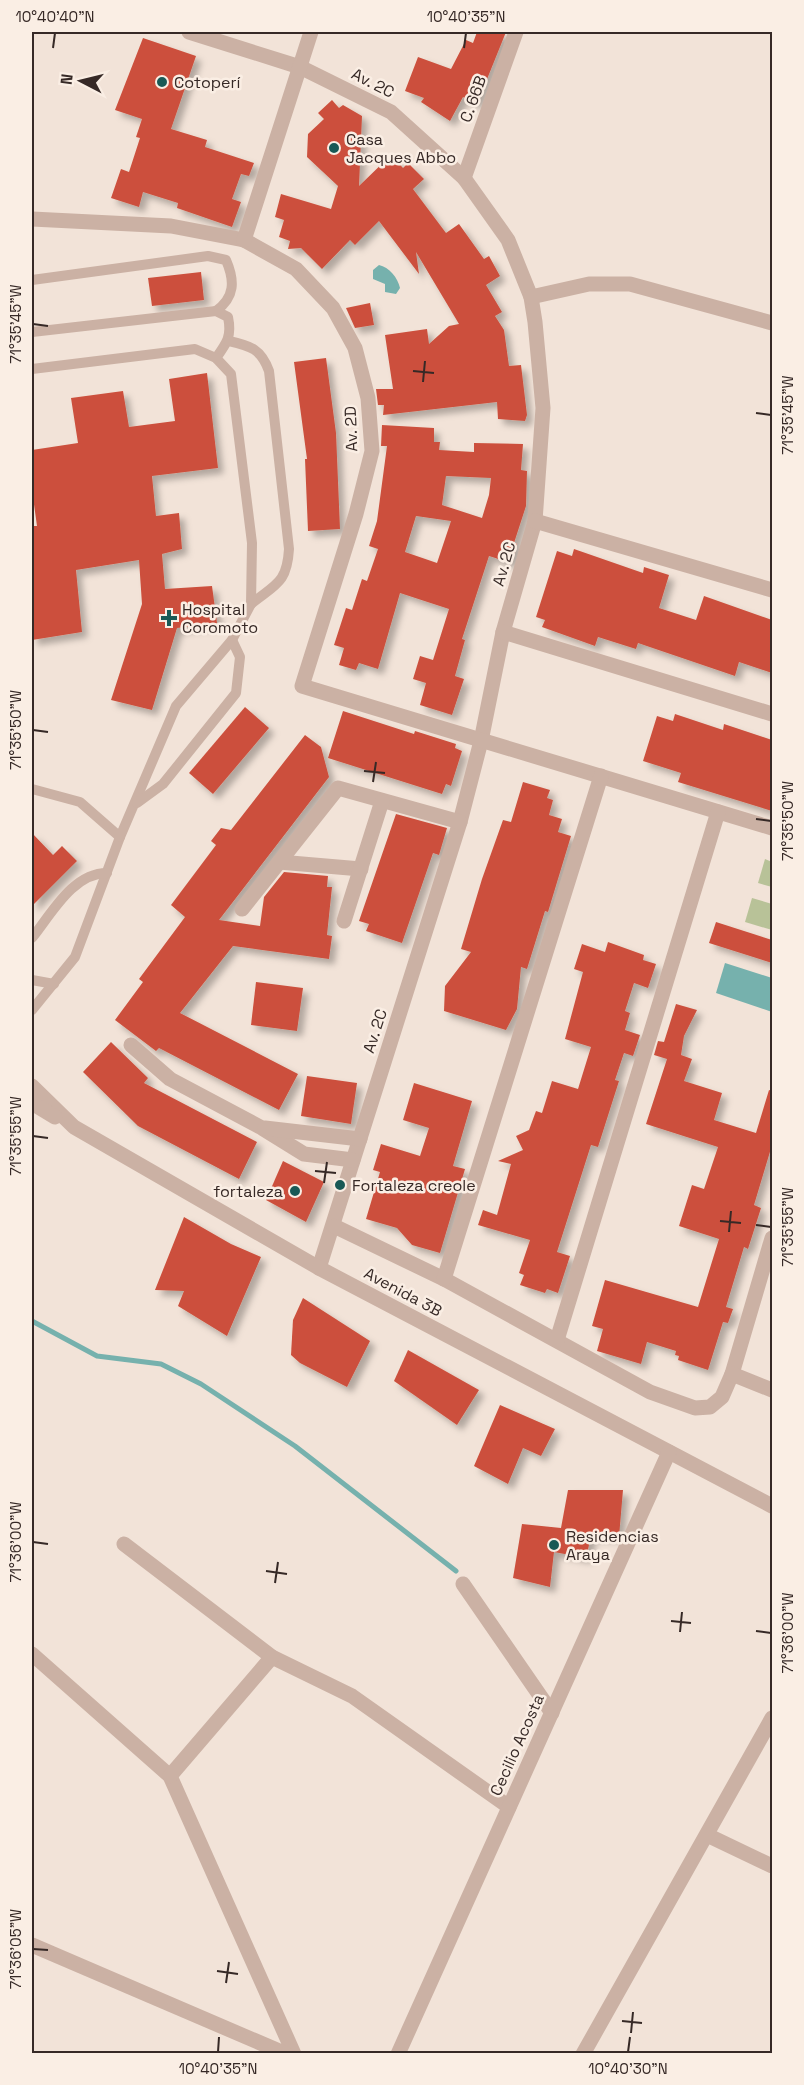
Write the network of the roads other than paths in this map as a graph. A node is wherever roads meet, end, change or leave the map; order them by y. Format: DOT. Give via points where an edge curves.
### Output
graph roads {
  1 [pos="189,32"];
  2 [pos="311,32"];
  3 [pos="516,32"];
  4 [pos="300,67"];
  5 [pos="464,178"];
  6 [pos="32,219"];
  7 [pos="244,240"];
  8 [pos="32,280"];
  9 [pos="531,297"];
  10 [pos="216,311"];
  11 [pos="772,322"];
  12 [pos="32,332"];
  13 [pos="229,341"];
  14 [pos="216,358"];
  15 [pos="32,369"];
  16 [pos="535,521"];
  17 [pos="772,590"];
  18 [pos="251,603"];
  19 [pos="503,632"];
  20 [pos="232,640"];
  21 [pos="772,714"];
  22 [pos="482,741"];
  23 [pos="601,776"];
  24 [pos="32,789"];
  25 [pos="382,801"];
  26 [pos="136,803"];
  27 [pos="718,812"];
  28 [pos="460,822"];
  29 [pos="772,828"];
  30 [pos="120,837"];
  31 [pos="279,862"];
  32 [pos="360,868"];
  33 [pos="107,873"];
  34 [pos="242,909"];
  35 [pos="344,921"];
  36 [pos="32,938"];
  37 [pos="32,980"];
  38 [pos="54,984"];
  39 [pos="32,1010"];
  40 [pos="131,1045"];
  41 [pos="32,1086"];
  42 [pos="32,1103"];
  43 [pos="74,1127"];
  44 [pos="262,1128"];
  45 [pos="360,1139"];
  46 [pos="353,1160"];
  47 [pos="334,1226"];
  48 [pos="772,1238"];
  49 [pos="319,1268"];
  50 [pos="444,1279"];
  51 [pos="557,1340"];
  52 [pos="732,1374"];
  53 [pos="772,1390"];
  54 [pos="669,1452"];
  55 [pos="772,1506"];
  56 [pos="124,1544"];
  57 [pos="463,1584"];
  58 [pos="32,1654"];
  59 [pos="272,1657"];
  60 [pos="552,1713"];
  61 [pos="772,1718"];
  62 [pos="170,1776"];
  63 [pos="509,1807"];
  64 [pos="707,1835"];
  65 [pos="772,1866"];
  66 [pos="32,1945"];
  67 [pos="286,2054"];
  68 [pos="294,2054"];
  69 [pos="398,2054"];
  70 [pos="583,2054"];
  1 -- 4 [label="street, Av. 2C"];
  2 -- 4 [label="street"];
  3 -- 5 [label="street, C. 66B"];
  4 -- 5 [label="street, Av. 2C" via="391,112"];
  4 -- 7 [label="street"];
  5 -- 9 [label="street, Av. 2C" via="508,240"];
  6 -- 7 [label="street, Av. 2D" via="171,225"];
  7 -- 22 [label="street, Av. 2D" via="296,269 333,308 355,348 368,398 372,451 302,686"];
  8 -- 10 [label="lane" via="208,256 226,260 233,276 226,304"];
  9 -- 11 [label="street" via="589,284 630,284"];
  9 -- 16 [label="street, Av. 2C" via="543,408"];
  10 -- 12 [label="lane"];
  10 -- 13 [label="lane" via="228,317"];
  13 -- 14 [label="lane"];
  13 -- 18 [label="lane" via="247,345 264,356 269,371 289,549 287,570 280,581"];
  14 -- 15 [label="lane" via="195,349"];
  14 -- 18 [label="lane" via="231,374 252,543"];
  16 -- 17 [label="street"];
  16 -- 19 [label="street, Av. 2C"];
  18 -- 20 [label="lane"];
  19 -- 21 [label="street"];
  19 -- 22 [label="street, Av. 2C"];
  20 -- 26 [label="lane" via="176,706"];
  20 -- 26 [label="lane" via="240,657 236,693 163,784"];
  22 -- 23 [label="street"];
  22 -- 28 [label="street, Av. 2C"];
  23 -- 27 [label="street"];
  23 -- 50 [label="street"];
  24 -- 30 [label="lane" via="80,802"];
  25 -- 28 [label="street"];
  25 -- 31 [label="street" via="338,788"];
  25 -- 32 [label="street"];
  26 -- 30 [label="lane"];
  27 -- 29 [label="street"];
  27 -- 51 [label="street"];
  28 -- 45 [label="street, Av. 2C"];
  30 -- 33 [label="lane"];
  31 -- 32 [label="street"];
  31 -- 34 [label="street"];
  32 -- 35 [label="street"];
  33 -- 36 [label="lane" via="94,873 79,882"];
  33 -- 38 [label="lane" via="75,957"];
  37 -- 38 [label="lane"];
  38 -- 39 [label="lane"];
  40 -- 44 [label="street" via="170,1078"];
  41 -- 43 [label="street, Avenida 3B"];
  42 -- 43 [label="street"];
  43 -- 49 [label="street, Avenida 3B"];
  44 -- 45 [label="street"];
  44 -- 46 [label="street" via="304,1154"];
  45 -- 46 [label="street, Av. 2C"];
  46 -- 47 [label="street, Av. 2C"];
  47 -- 49 [label="street, Av. 2C"];
  47 -- 50 [label="street"];
  48 -- 52 [label="street"];
  49 -- 54 [label="street, Avenida 3B"];
  50 -- 51 [label="street"];
  51 -- 52 [label="street" via="650,1392 695,1408 710,1407 722,1397"];
  52 -- 53 [label="street"];
  54 -- 55 [label="street, Avenida 3B"];
  54 -- 60 [label="street, Cecilio Acosta"];
  56 -- 59 [label="street"];
  57 -- 60 [label="street"];
  58 -- 62 [label="street"];
  59 -- 62 [label="street"];
  59 -- 63 [label="street" via="352,1696"];
  60 -- 63 [label="street, Cecilio Acosta"];
  61 -- 64 [label="street"];
  62 -- 68 [label="street"];
  63 -- 69 [label="street, Cecilio Acosta"];
  64 -- 65 [label="street"];
  64 -- 70 [label="street"];
  66 -- 67 [label="street"];
}
